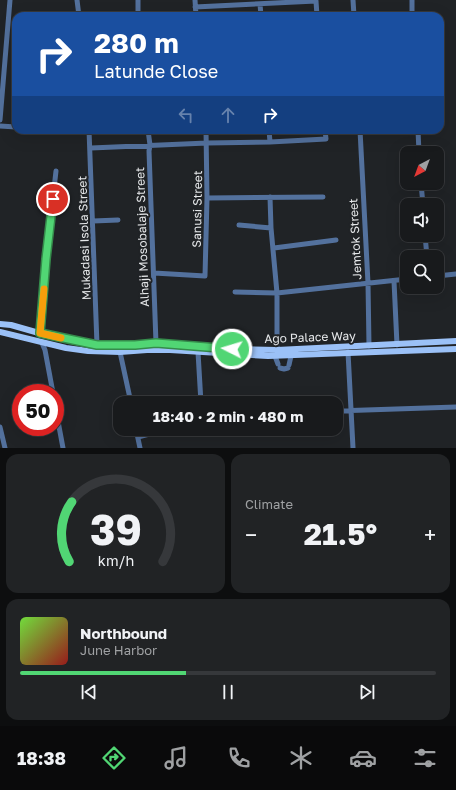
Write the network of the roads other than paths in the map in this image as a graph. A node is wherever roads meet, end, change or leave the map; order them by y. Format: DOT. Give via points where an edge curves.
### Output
graph roads {
  1 [pos="10,0"];
  2 [pos="77,0"];
  3 [pos="138,0"];
  4 [pos="195,0"];
  5 [pos="353,0"];
  6 [pos="412,0"];
  7 [pos="316,1"];
  8 [pos="260,4"];
  9 [pos="195,7"];
  10 [pos="78,12"];
  11 [pos="138,12"];
  12 [pos="196,12"];
  13 [pos="261,12"];
  14 [pos="317,12"];
  15 [pos="354,12"];
  16 [pos="412,12"];
  17 [pos="0,120"];
  18 [pos="0,126"];
  19 [pos="12,127"];
  20 [pos="89,134"];
  21 [pos="149,134"];
  22 [pos="206,134"];
  23 [pos="269,134"];
  24 [pos="325,134"];
  25 [pos="360,134"];
  26 [pos="418,134"];
  27 [pos="270,142"];
  28 [pos="207,143"];
  29 [pos="150,145"];
  30 [pos="419,146"];
  31 [pos="91,148"];
  32 [pos="56,171"];
  33 [pos="323,196"];
  34 [pos="207,198"];
  35 [pos="270,198"];
  36 [pos="118,220"];
  37 [pos="93,221"];
  38 [pos="239,225"];
  39 [pos="271,228"];
  40 [pos="336,240"];
  41 [pos="274,248"];
  42 [pos="154,273"];
  43 [pos="456,274"];
  44 [pos="444,275"];
  45 [pos="400,280"];
  46 [pos="394,281"];
  47 [pos="368,284"];
  48 [pos="235,292"];
  49 [pos="277,293"];
  50 [pos="0,324"];
  51 [pos="0,332"];
  52 [pos="40,333"];
  53 [pos="71,340"];
  54 [pos="79,342"];
  55 [pos="456,342"];
  56 [pos="42,343"];
  57 [pos="156,343"];
  58 [pos="97,345"];
  59 [pos="397,345"];
  60 [pos="369,346"];
  61 [pos="66,348"];
  62 [pos="456,349"];
  63 [pos="75,350"];
  64 [pos="120,352"];
  65 [pos="198,352"];
  66 [pos="348,352"];
  67 [pos="276,353"];
  68 [pos="292,356"];
  69 [pos="51,384"];
  70 [pos="129,396"];
  71 [pos="201,396"];
  72 [pos="456,407"];
  73 [pos="351,411"];
  74 [pos="343,412"];
  75 [pos="0,427"];
  76 [pos="61,436"];
  77 [pos="142,436"];
  78 [pos="138,437"];
  79 [pos="5,448"];
  80 [pos="63,448"];
  81 [pos="140,448"];
  82 [pos="354,448"];
  1 -- 17 [label="street"];
  2 -- 10 [label="street"];
  3 -- 11 [label="street"];
  4 -- 9 [label="street"];
  5 -- 15 [label="street"];
  6 -- 16 [label="street"];
  7 -- 8 [label="street"];
  7 -- 14 [label="street"];
  8 -- 9 [label="street"];
  8 -- 13 [label="street"];
  9 -- 12 [label="street"];
  18 -- 19 [label="street"];
  20 -- 31 [label="street, Mukadasi Isola Street"];
  21 -- 29 [label="street, Alhaji Mosobalaje Street"];
  22 -- 28 [label="street, Sanusi Street"];
  23 -- 27 [label="street"];
  24 -- 27 [label="street" via="326,139"];
  25 -- 47 [label="street, Jemtok Street"];
  26 -- 30 [label="street"];
  27 -- 28 [label="street"];
  28 -- 29 [label="street"];
  28 -- 34 [label="street, Sanusi Street"];
  29 -- 31 [label="street"];
  29 -- 42 [label="street, Alhaji Mosobalaje Street"];
  31 -- 37 [label="street, Mukadasi Isola Street"];
  32 -- 52 [label="street"];
  33 -- 35 [label="street"];
  34 -- 35 [label="street"];
  34 -- 42 [label="street, Sanusi Street" via="205,276"];
  35 -- 39 [label="street"];
  36 -- 37 [label="street"];
  37 -- 58 [label="street, Mukadasi Isola Street"];
  38 -- 39 [label="street"];
  39 -- 41 [label="street"];
  40 -- 41 [label="street"];
  41 -- 49 [label="street"];
  42 -- 57 [label="street, Alhaji Mosobalaje Street"];
  43 -- 44 [label="street"];
  45 -- 46 [label="street"];
  46 -- 47 [label="street"];
  46 -- 59 [label="street"];
  47 -- 49 [label="street"];
  47 -- 60 [label="street, Jemtok Street"];
  48 -- 49 [label="street"];
  49 -- 67 [label="street"];
  50 -- 52 [label="main road, Ago Palace Way"];
  51 -- 56 [label="main road, Ago Palace Way"];
  52 -- 53 [label="main road, Ago Palace Way"];
  53 -- 54 [label="main road, Ago Palace Way"];
  53 -- 61 [label="main road"];
  54 -- 58 [label="main road, Ago Palace Way"];
  54 -- 63 [label="main road"];
  55 -- 59 [label="main road, Ago Palace Way"];
  56 -- 61 [label="main road, Ago Palace Way"];
  56 -- 69 [label="street"];
  57 -- 58 [label="main road, Ago Palace Way"];
  57 -- 67 [label="main road, Ago Palace Way"];
  59 -- 60 [label="main road, Ago Palace Way"];
  60 -- 67 [label="main road, Ago Palace Way"];
  61 -- 63 [label="main road, Ago Palace Way"];
  62 -- 66 [label="main road, Ago Palace Way"];
  63 -- 64 [label="main road, Ago Palace Way"];
  64 -- 65 [label="main road, Ago Palace Way"];
  64 -- 70 [label="street"];
  65 -- 67 [label="main road, Ago Palace Way" via="253,356"];
  65 -- 71 [label="street"];
  66 -- 68 [label="main road, Ago Palace Way"];
  66 -- 73 [label="street"];
  67 -- 68 [label="main road, Ago Palace Way"];
  67 -- 68 [label="street" via="279,366 284,369 288,367"];
  72 -- 73 [label="street"];
  73 -- 74 [label="street"];
  73 -- 82 [label="street"];
  75 -- 79 [label="street"];
  76 -- 80 [label="street"];
  77 -- 78 [label="street"];
  78 -- 81 [label="street"];
}
